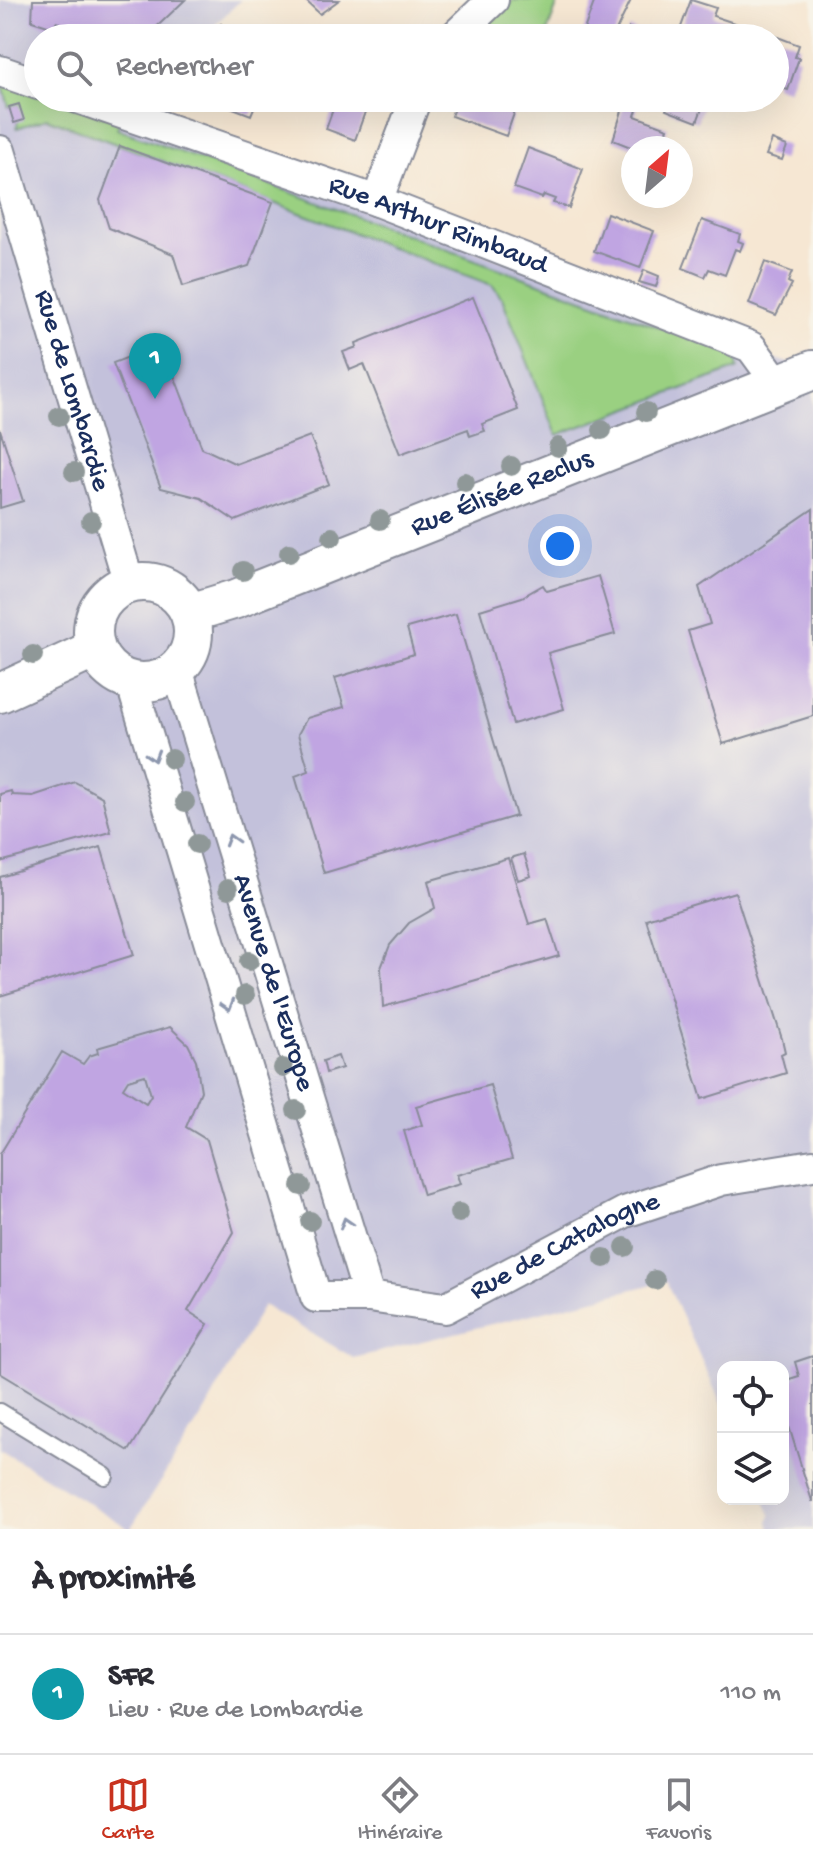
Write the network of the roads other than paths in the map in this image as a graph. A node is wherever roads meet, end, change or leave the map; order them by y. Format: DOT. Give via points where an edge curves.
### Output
graph roads {
  1 [pos="493,0"];
  2 [pos="468,24"];
  3 [pos="0,71"];
  4 [pos="24,79"];
  5 [pos="119,112"];
  6 [pos="411,112"];
  7 [pos="0,151"];
  8 [pos="377,201"];
  9 [pos="813,370"];
  10 [pos="778,384"];
  11 [pos="129,583"];
  12 [pos="190,613"];
  13 [pos="95,649"];
  14 [pos="177,669"];
  15 [pos="131,681"];
  16 [pos="0,693"];
  17 [pos="813,1165"];
  18 [pos="316,1297"];
  19 [pos="369,1297"];
  20 [pos="0,1412"];
  21 [pos="105,1476"];
  1 -- 2 [label="street"];
  3 -- 4 [label="street"];
  5 -- 8 [label="street, Rue Arthur Rimbaud"];
  6 -- 8 [label="street"];
  7 -- 11 [label="street, Rue de Lombardie"];
  8 -- 10 [label="street, Rue Arthur Rimbaud" via="751,347"];
  9 -- 10 [label="street, Rue Élisée Reclus"];
  10 -- 12 [label="street, Rue Élisée Reclus"];
  11 -- 12 [label="street" via="158,584 182,600"];
  11 -- 13 [label="street" via="102,602 92,633"];
  12 -- 14 [label="street" via="192,643"];
  13 -- 15 [label="street" via="115,675"];
  13 -- 16 [label="street"];
  14 -- 15 [label="street" via="147,683"];
  19 -- 14 [label="street, Avenue de l'Europe, one-way"];
  15 -- 18 [label="street, Avenue de l'Europe, one-way"];
  17 -- 19 [label="street, Rue de Catalogne" via="721,1180 625,1212 445,1308"];
  18 -- 19 [label="street, Rue de Catalogne"];
  20 -- 21 [label="lane"];
}
